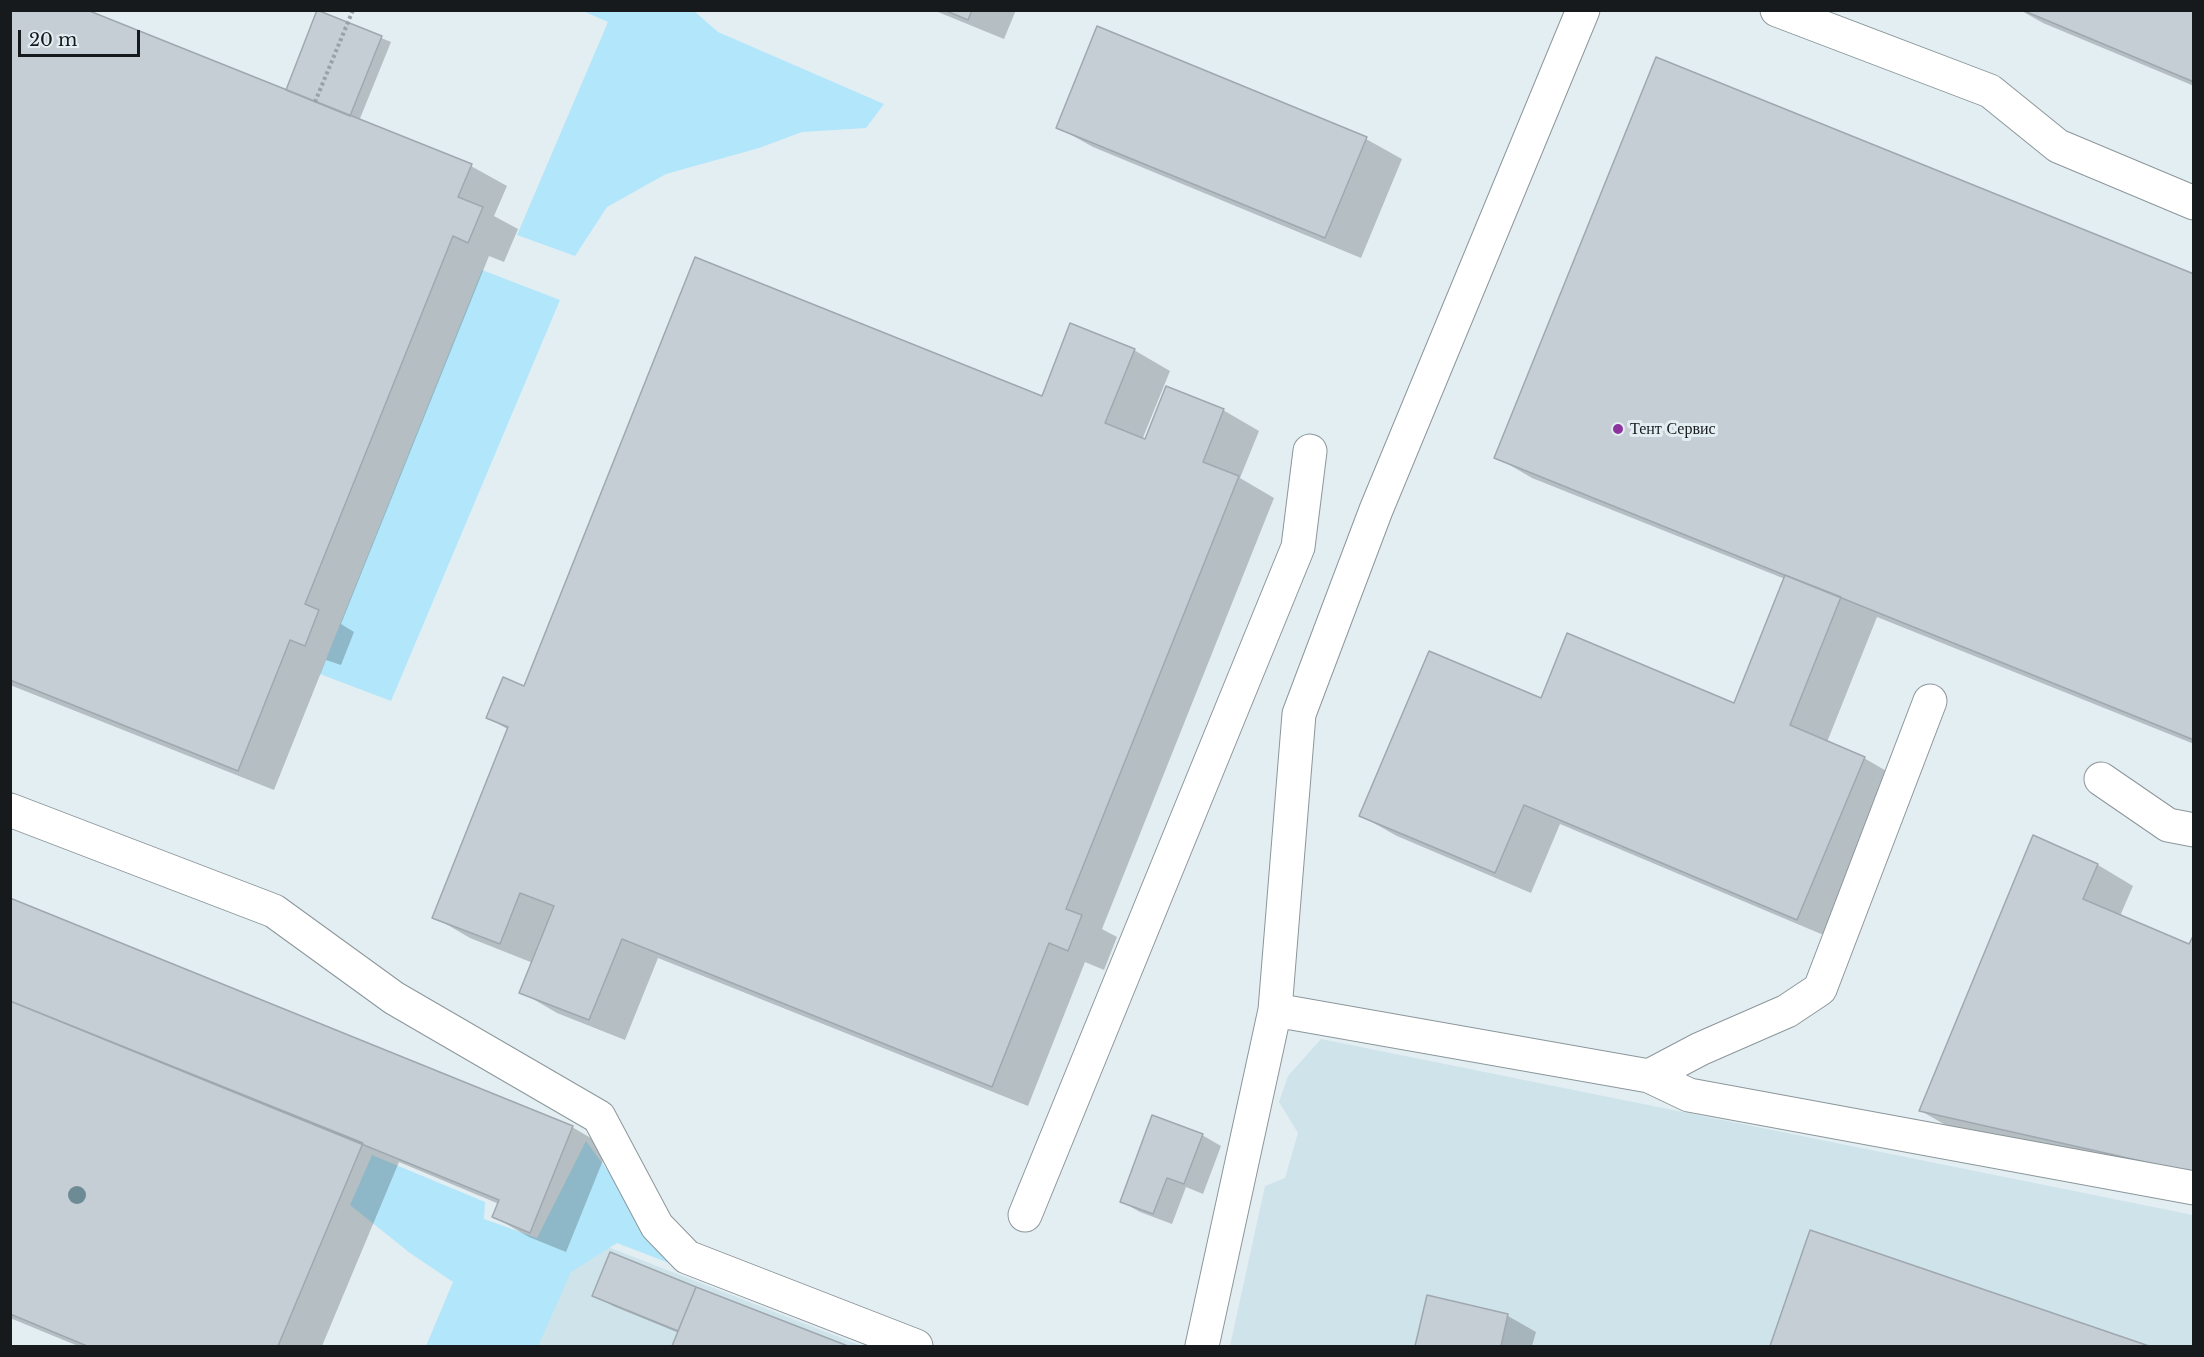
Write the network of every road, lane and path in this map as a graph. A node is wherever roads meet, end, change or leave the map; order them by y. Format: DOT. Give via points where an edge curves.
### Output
graph roads {
  1 [pos="353,10"];
  2 [pos="1583,10"];
  3 [pos="1777,10"];
  4 [pos="315,102"];
  5 [pos="2193,203"];
  6 [pos="1310,452"];
  7 [pos="1930,701"];
  8 [pos="2101,779"];
  9 [pos="10,810"];
  10 [pos="2193,830"];
  11 [pos="1275,1010"];
  12 [pos="1649,1076"];
  13 [pos="2193,1188"];
  14 [pos="1025,1215"];
  15 [pos="916,1347"];
  16 [pos="1202,1347"];
  1 -- 4 [label="path"];
  2 -- 11 [label="lane" via="1376,510 1299,714"];
  3 -- 5 [label="lane" via="1990,91 2058,146"];
  6 -- 14 [label="lane" via="1299,547"];
  7 -- 12 [label="lane" via="1820,989 1787,1011"];
  8 -- 10 [label="lane" via="2168,825"];
  9 -- 15 [label="lane" via="274,911 394,998 599,1117 657,1226 687,1257"];
  11 -- 12 [label="lane"];
  11 -- 16 [label="lane"];
  12 -- 13 [label="lane" via="1689,1095"];
}
